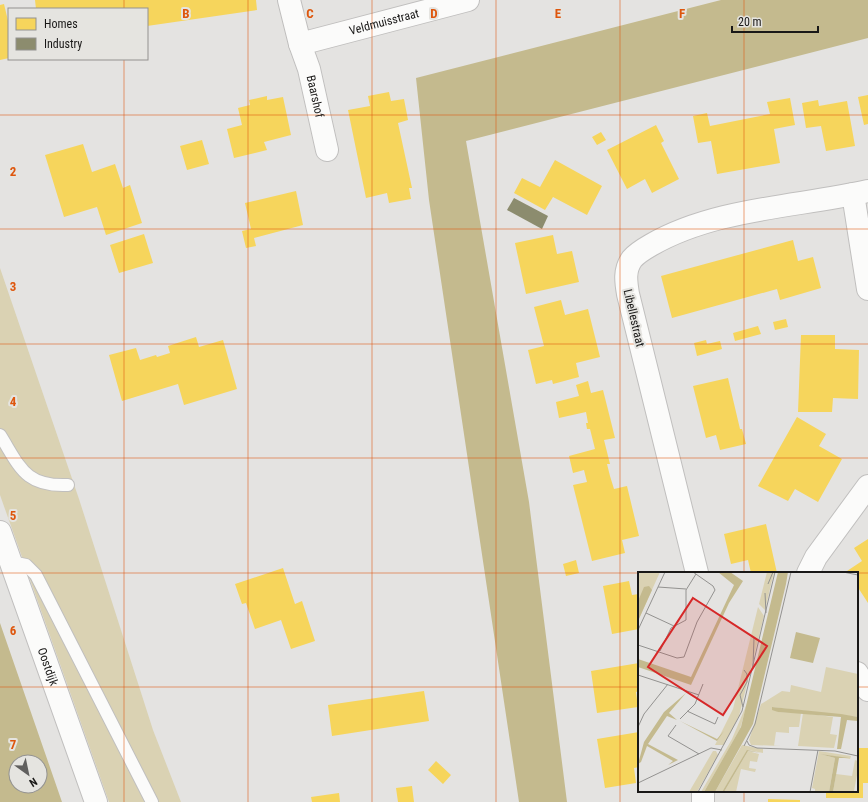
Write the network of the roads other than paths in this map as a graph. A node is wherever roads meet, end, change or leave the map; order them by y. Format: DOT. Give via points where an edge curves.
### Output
graph roads {
  1 [pos="289,0"];
  2 [pos="468,0"];
  3 [pos="300,44"];
  4 [pos="328,150"];
  5 [pos="860,193"];
  6 [pos="868,289"];
  7 [pos="0,435"];
  8 [pos="68,485"];
  9 [pos="868,486"];
  10 [pos="0,532"];
  11 [pos="11,562"];
  12 [pos="697,572"];
  13 [pos="808,572"];
  14 [pos="858,675"];
  15 [pos="868,690"];
  16 [pos="96,802"];
  17 [pos="152,802"];
  1 -- 3 [label="street, Baarshof"];
  2 -- 3 [label="street, Veldmuisstraat"];
  3 -- 4 [label="street, Baarshof" via="309,69"];
  5 -- 6 [label="street"];
  5 -- 12 [label="street, Libellestraat" via="747,212 678,232 641,251 632,259 628,268 628,294"];
  7 -- 8 [label="lane" via="22,471 46,484"];
  9 -- 13 [label="street" via="816,557"];
  10 -- 11 [label="street, Oostdijk"];
  11 -- 16 [label="street, Oostdijk"];
  11 -- 17 [label="lane" via="26,564 36,575"];
  14 -- 15 [label="street"];
}
